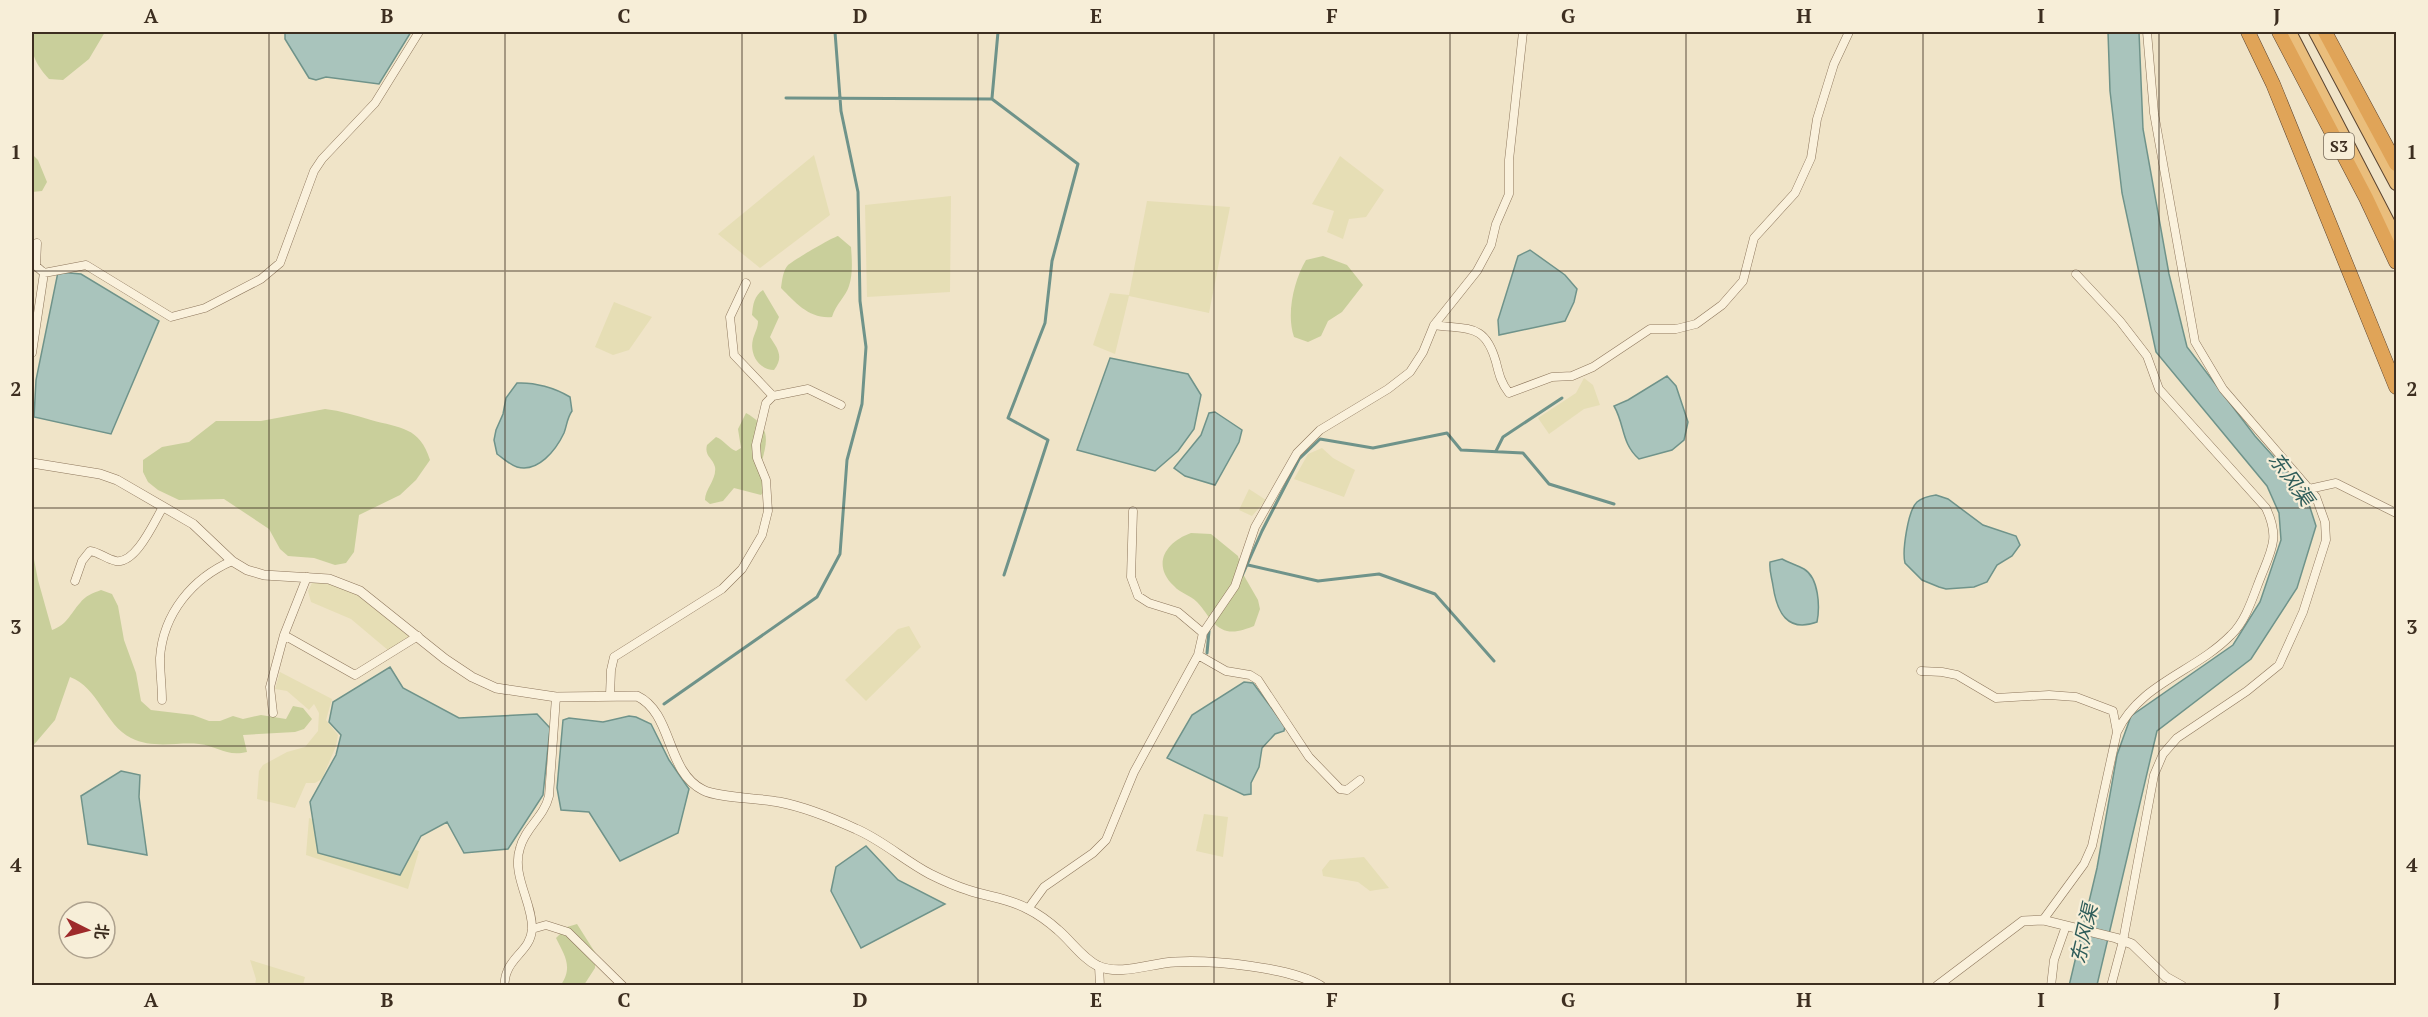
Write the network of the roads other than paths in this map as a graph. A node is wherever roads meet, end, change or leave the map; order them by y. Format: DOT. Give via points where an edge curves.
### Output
graph roads {
  1 [pos="419,32"];
  2 [pos="1523,32"];
  3 [pos="1849,32"];
  4 [pos="2147,32"];
  5 [pos="2248,32"];
  6 [pos="2279,32"];
  7 [pos="2290,32"];
  8 [pos="2314,32"];
  9 [pos="2325,32"];
  10 [pos="2397,164"];
  11 [pos="2397,184"];
  12 [pos="2397,237"];
  13 [pos="37,243"];
  14 [pos="2397,262"];
  15 [pos="44,273"];
  16 [pos="2076,274"];
  17 [pos="746,284"];
  18 [pos="1434,325"];
  19 [pos="32,353"];
  20 [pos="2397,387"];
  21 [pos="773,396"];
  22 [pos="841,405"];
  23 [pos="32,463"];
  24 [pos="2309,489"];
  25 [pos="163,507"];
  26 [pos="1133,511"];
  27 [pos="2397,513"];
  28 [pos="232,561"];
  29 [pos="307,577"];
  30 [pos="75,581"];
  31 [pos="1203,633"];
  32 [pos="284,635"];
  33 [pos="418,636"];
  34 [pos="1198,655"];
  35 [pos="1921,671"];
  36 [pos="610,695"];
  37 [pos="556,697"];
  38 [pos="162,700"];
  39 [pos="273,713"];
  40 [pos="2117,732"];
  41 [pos="1360,780"];
  42 [pos="1028,909"];
  43 [pos="2043,920"];
  44 [pos="2066,926"];
  45 [pos="532,929"];
  46 [pos="2120,939"];
  47 [pos="1099,966"];
  48 [pos="504,986"];
  49 [pos="623,986"];
  50 [pos="1100,986"];
  51 [pos="1321,986"];
  52 [pos="1937,986"];
  53 [pos="2051,986"];
  54 [pos="2111,986"];
  55 [pos="2182,986"];
  1 -- 15 [label="street" via="375,103 314,171 280,263 261,279 205,308 171,317 86,265"];
  2 -- 18 [label="street" via="1509,194 1477,272"];
  3 -- 18 [label="street" via="1817,118 1811,158 1795,192 1754,238 1743,281 1722,305 1696,324 1650,329 1593,367 1509,393 1484,335"];
  4 -- 24 [label="street" via="2154,113 2195,342 2223,389"];
  5 -- 20 [label="highway"];
  6 -- 14 [label="highway, S3"];
  7 -- 12 [label="highway"];
  8 -- 11 [label="highway"];
  9 -- 10 [label="highway, S3"];
  13 -- 15 [label="street" via="36,266"];
  15 -- 19 [label="street"];
  16 -- 40 [label="street" via="2148,356 2159,389 2266,508 2274,530 2274,544 2232,635 2145,695"];
  17 -- 21 [label="street" via="730,317 734,355"];
  18 -- 31 [label="street" via="1410,372 1320,430 1297,453 1255,527 1234,586"];
  21 -- 22 [label="street" via="808,389"];
  21 -- 36 [label="street" via="766,404 756,446 766,480 768,511 762,535 742,569 722,589 614,657"];
  23 -- 25 [label="street" via="100,474"];
  24 -- 27 [label="street" via="2336,483"];
  24 -- 46 [label="street" via="2325,522 2326,540 2303,612 2279,665 2247,692 2177,738 2163,754 2154,775"];
  25 -- 28 [label="street" via="193,524"];
  25 -- 30 [label="street" via="135,553 125,561 115,561 90,550"];
  26 -- 31 [label="street" via="1131,577 1138,596 1178,612"];
  28 -- 29 [label="street" via="264,575"];
  28 -- 38 [label="street" via="192,588 172,613 160,657"];
  29 -- 32 [label="street"];
  29 -- 33 [label="street" via="329,579 360,591"];
  31 -- 34 [label="street"];
  32 -- 33 [label="street" via="355,675"];
  32 -- 39 [label="street" via="270,687"];
  33 -- 37 [label="street" via="472,678 496,688"];
  34 -- 41 [label="street" via="1226,671 1258,680 1309,757 1340,789 1347,790"];
  34 -- 42 [label="street" via="1134,772 1106,840 1044,887"];
  35 -- 40 [label="street" via="1957,675 1996,698 2076,697 2113,711"];
  36 -- 37 [label="street"];
  36 -- 42 [label="street" via="646,700 673,754 689,779 703,791 779,802 823,815 859,830 930,874"];
  37 -- 45 [label="street" via="546,809 519,848 518,864"];
  40 -- 43 [label="street" via="2092,846 2084,864"];
  42 -- 47 [label="street"];
  43 -- 44 [label="street"];
  43 -- 52 [label="street" via="2023,921"];
  44 -- 46 [label="street"];
  44 -- 53 [label="street" via="2054,960"];
  45 -- 48 [label="street" via="527,947 507,970"];
  45 -- 49 [label="street" via="546,925 568,932"];
  46 -- 54 [label="street"];
  46 -- 55 [label="street" via="2132,944 2166,977"];
  47 -- 50 [label="street"];
  47 -- 51 [label="street" via="1116,969 1175,962 1208,963 1295,973"];
}
